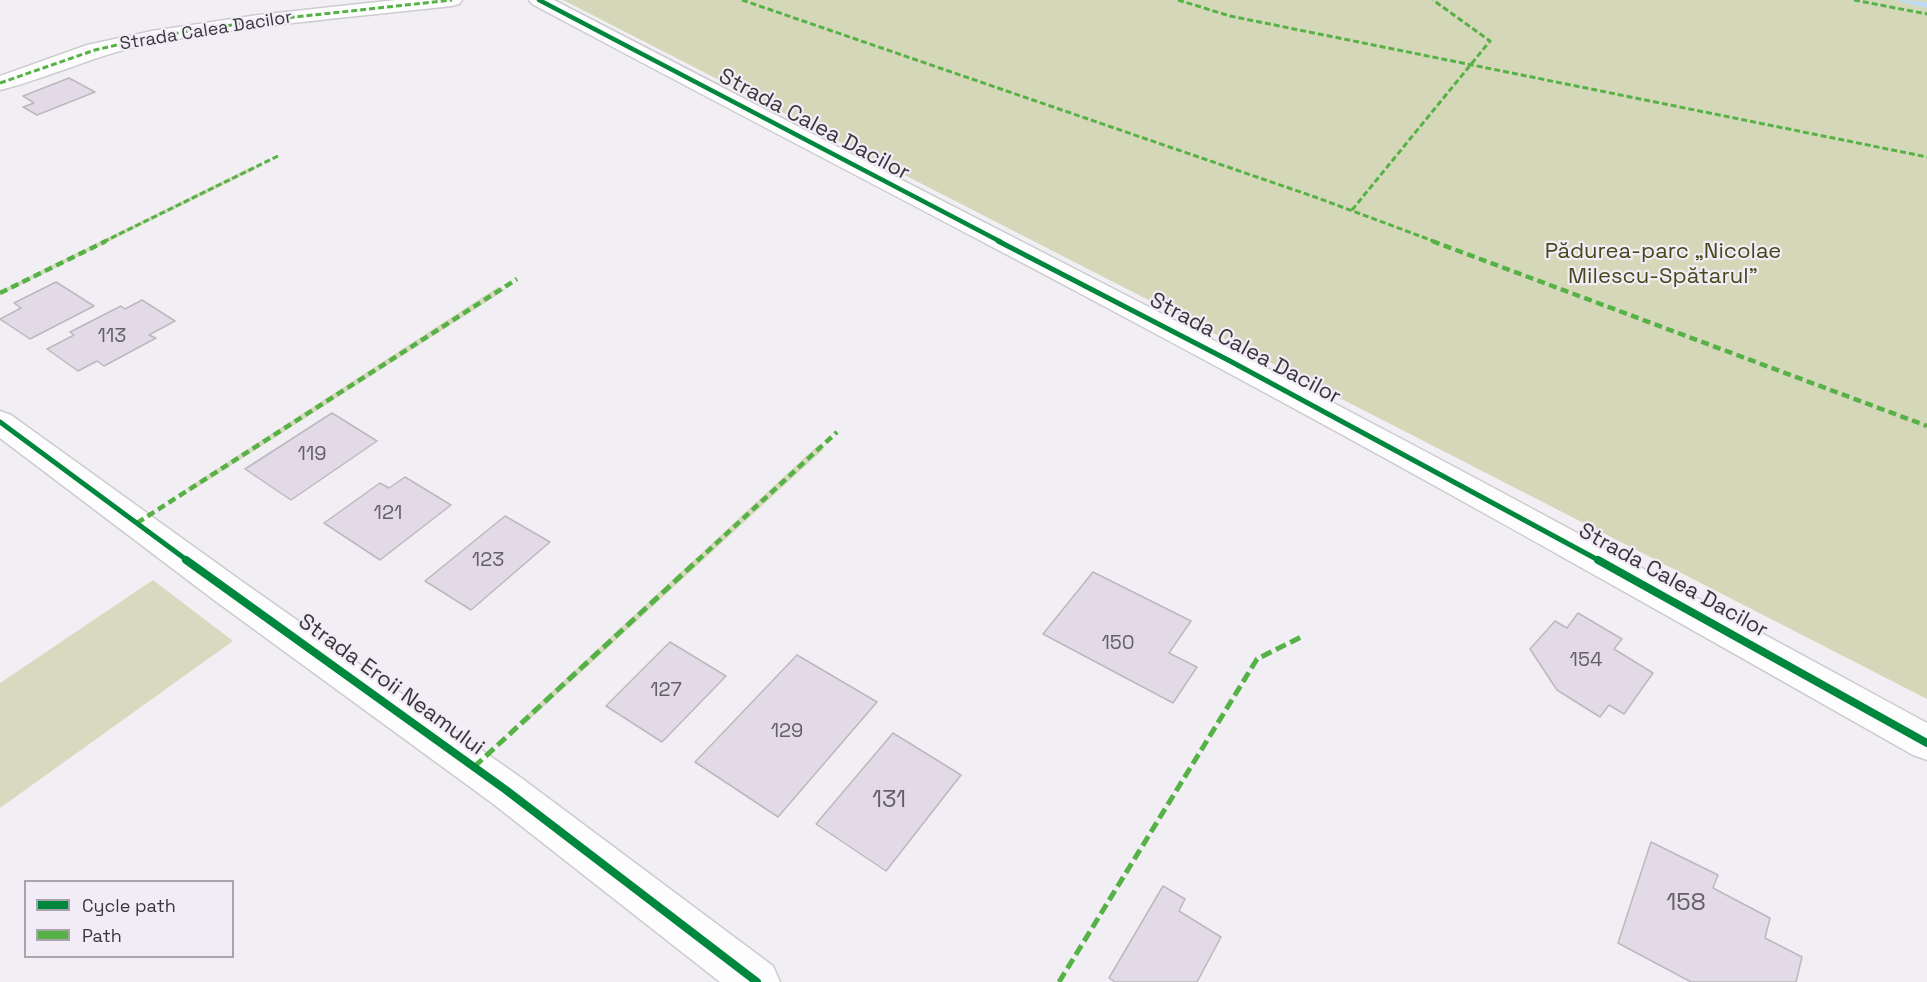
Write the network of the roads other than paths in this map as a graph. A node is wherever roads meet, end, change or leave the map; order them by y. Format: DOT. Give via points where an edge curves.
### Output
graph roads {
  1 [pos="452,0"];
  2 [pos="539,0"];
  3 [pos="0,82"];
  4 [pos="0,422"];
  5 [pos="1927,743"];
  6 [pos="757,982"];
  1 -- 3 [label="street, Strada Calea Dacilor" via="152,37 95,50"];
  2 -- 5 [label="street, Strada Calea Dacilor" via="1323,410"];
  4 -- 6 [label="street, Strada Eroii Neamului" via="506,790"];
}
